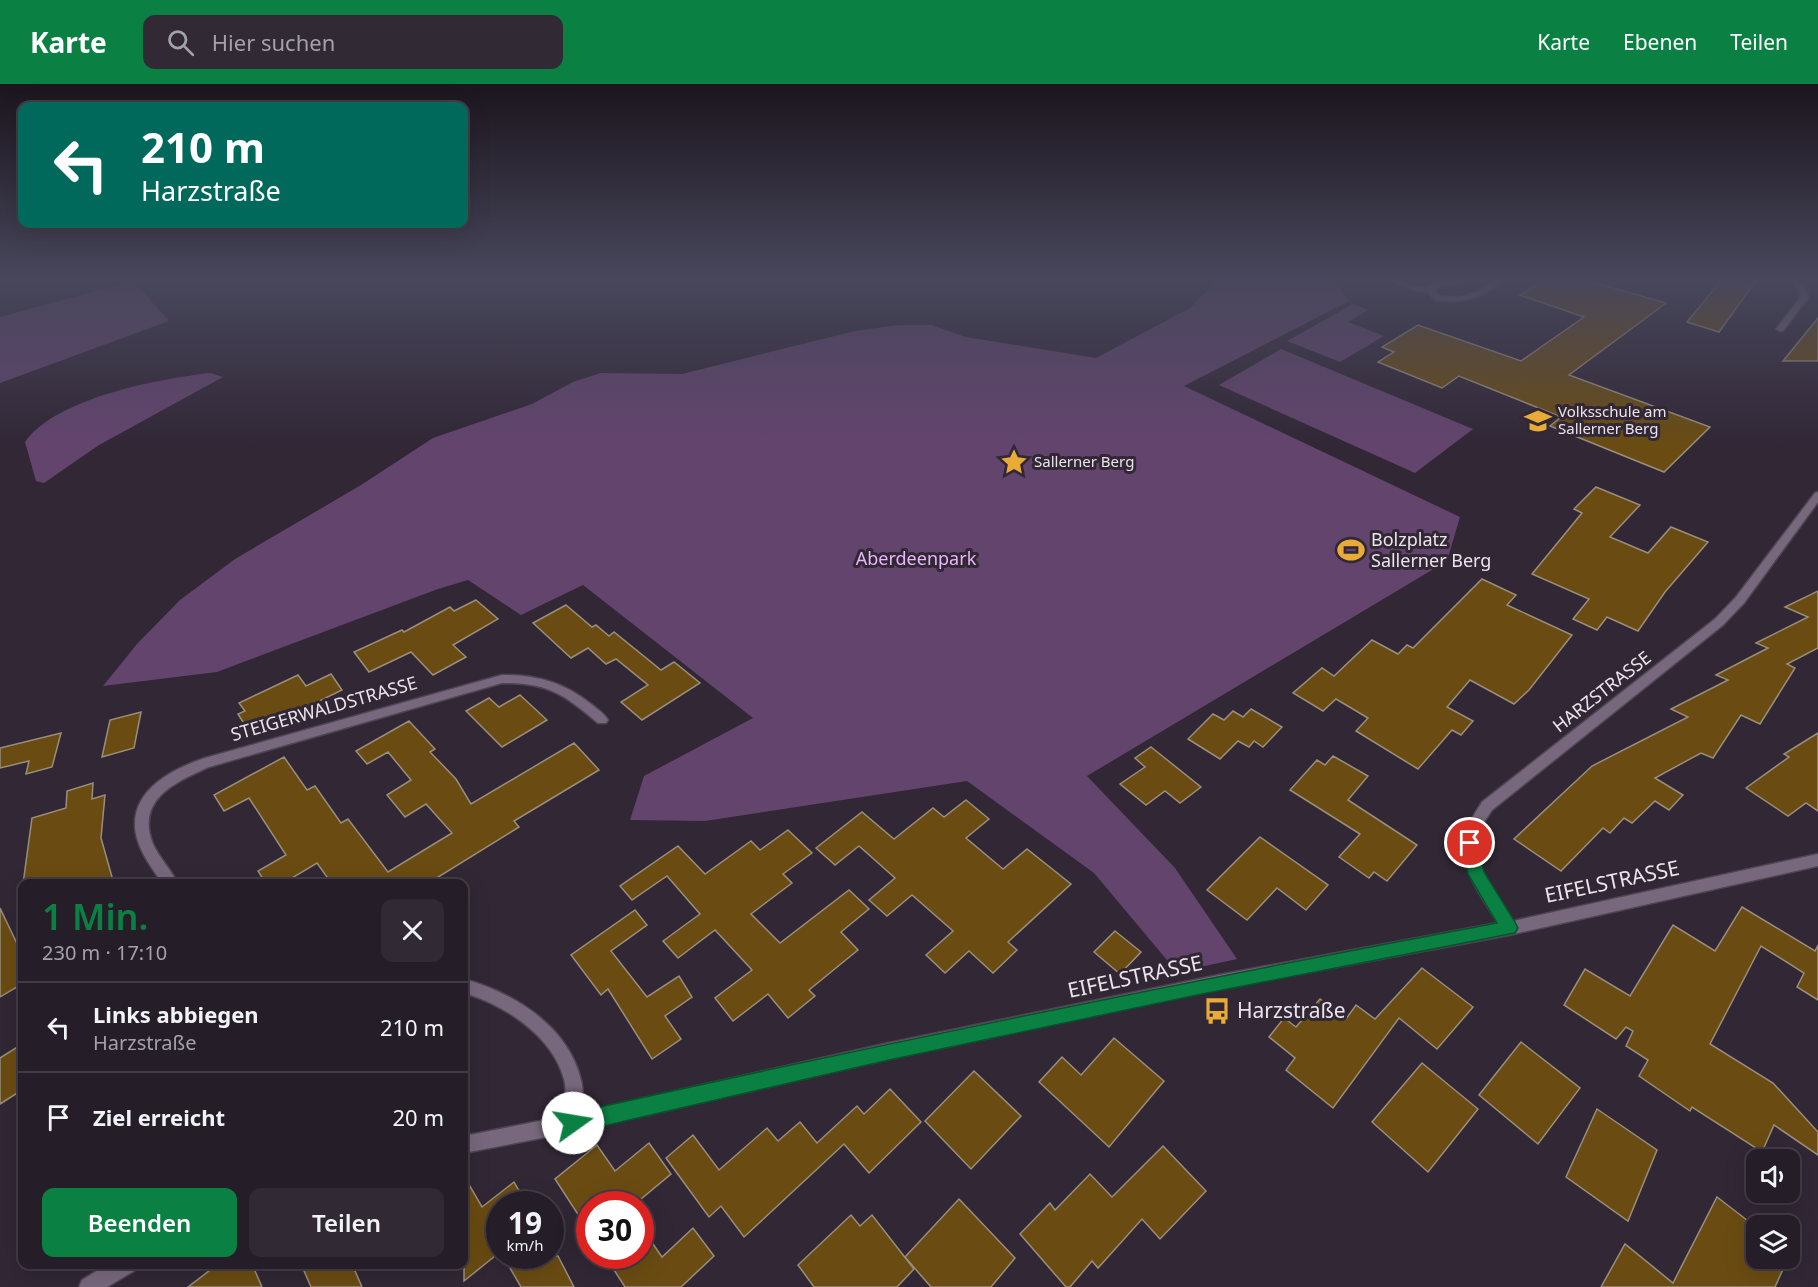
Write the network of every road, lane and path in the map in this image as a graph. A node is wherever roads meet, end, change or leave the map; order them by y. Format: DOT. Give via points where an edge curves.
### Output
graph roads {
  1 [pos="1818,495"];
  2 [pos="602,720"];
  3 [pos="1818,860"];
  4 [pos="168,879"];
  5 [pos="1509,928"];
  6 [pos="468,988"];
  7 [pos="573,1123"];
  8 [pos="468,1144"];
  9 [pos="119,1269"];
  10 [pos="89,1287"];
  1 -- 5 [label="street, HARZSTRASSE" via="1740,600 1719,622 1487,806 1470,843 1476,874"];
  2 -- 4 [label="street, STEIGERWALDSTRASSE" via="563,689 545,681 502,679 205,763 169,781 153,795 142,813 140,831"];
  3 -- 5 [label="street, EIFELSTRASSE"];
  5 -- 7 [label="street, EIFELSTRASSE" via="1196,987"];
  6 -- 7 [label="street" via="509,1004 541,1029 565,1057 573,1082"];
  7 -- 8 [label="street, EIFELSTRASSE"];
  9 -- 10 [label="street"];
}
